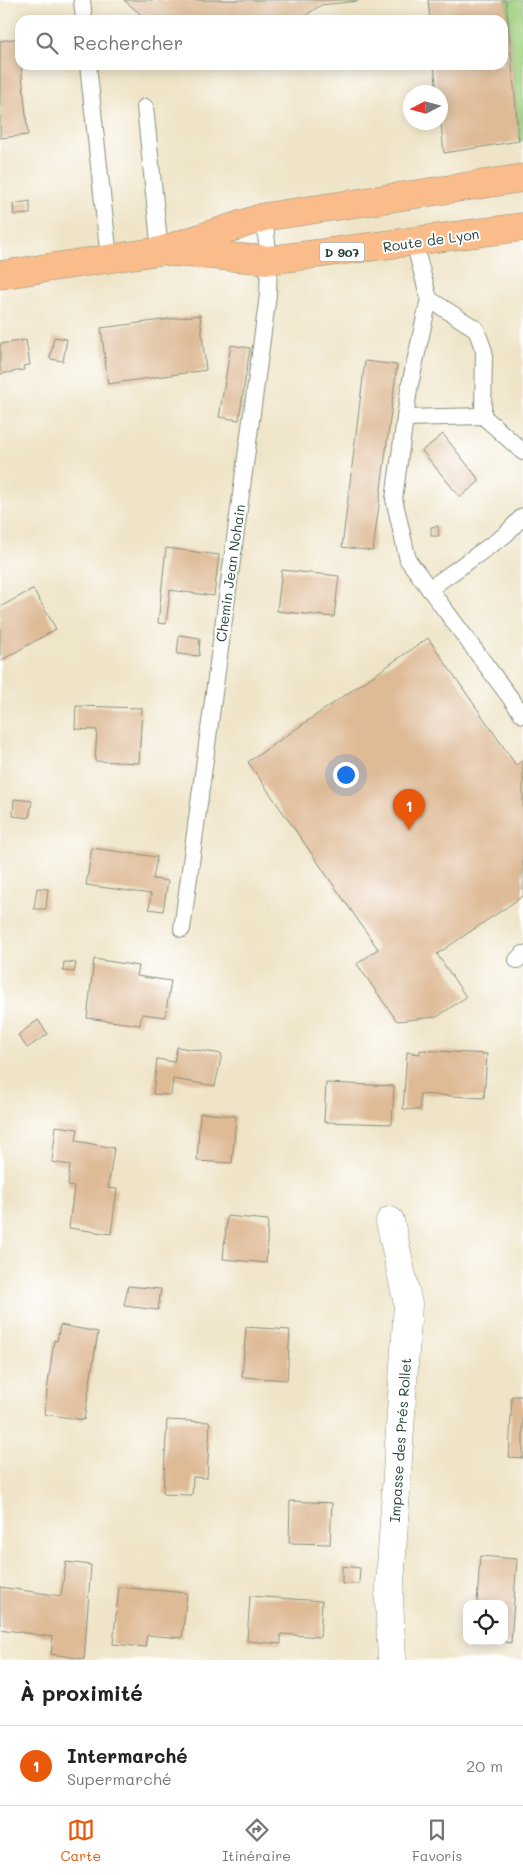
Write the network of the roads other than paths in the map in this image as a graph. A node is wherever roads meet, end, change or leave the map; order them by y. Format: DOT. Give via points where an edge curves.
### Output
graph roads {
  1 [pos="82,0"];
  2 [pos="84,15"];
  3 [pos="89,70"];
  4 [pos="144,107"];
  5 [pos="523,178"];
  6 [pos="523,185"];
  7 [pos="461,188"];
  8 [pos="264,217"];
  9 [pos="523,227"];
  10 [pos="414,242"];
  11 [pos="160,251"];
  12 [pos="109,258"];
  13 [pos="269,260"];
  14 [pos="0,274"];
  15 [pos="429,299"];
  16 [pos="484,416"];
  17 [pos="405,418"];
  18 [pos="523,452"];
  19 [pos="523,516"];
  20 [pos="429,589"];
  21 [pos="523,715"];
  22 [pos="182,929"];
  23 [pos="390,1221"];
  24 [pos="392,1660"];
  1 -- 2 [label="lane"];
  3 -- 12 [label="lane"];
  4 -- 11 [label="lane"];
  5 -- 7 [label="main road, Route de Lyon / D 907"];
  6 -- 7 [label="main road, Route de Lyon / D 907"];
  7 -- 8 [label="main road, Route de Lyon / D 907"];
  8 -- 11 [label="main road, Route de Lyon / D 907"];
  8 -- 13 [label="lane, Chemin Jean Nohain"];
  9 -- 10 [label="main road, Route de Lyon / D 907"];
  10 -- 13 [label="main road, Route de Lyon / D 907"];
  10 -- 15 [label="lane"];
  11 -- 12 [label="main road, Route de Lyon / D 907"];
  11 -- 13 [label="main road, Route de Lyon / D 907"];
  12 -- 14 [label="main road, Route de Lyon / D 907"];
  13 -- 22 [label="lane, Chemin Jean Nohain" via="268,295"];
  15 -- 16 [label="lane" via="476,329 484,351"];
  15 -- 17 [label="lane"];
  16 -- 17 [label="lane"];
  16 -- 18 [label="lane"];
  17 -- 20 [label="lane" via="394,499 408,560"];
  19 -- 20 [label="lane" via="505,535"];
  20 -- 21 [label="lane"];
  23 -- 24 [label="street, Impasse des Prés Rollet" via="408,1304 389,1599"];
}
